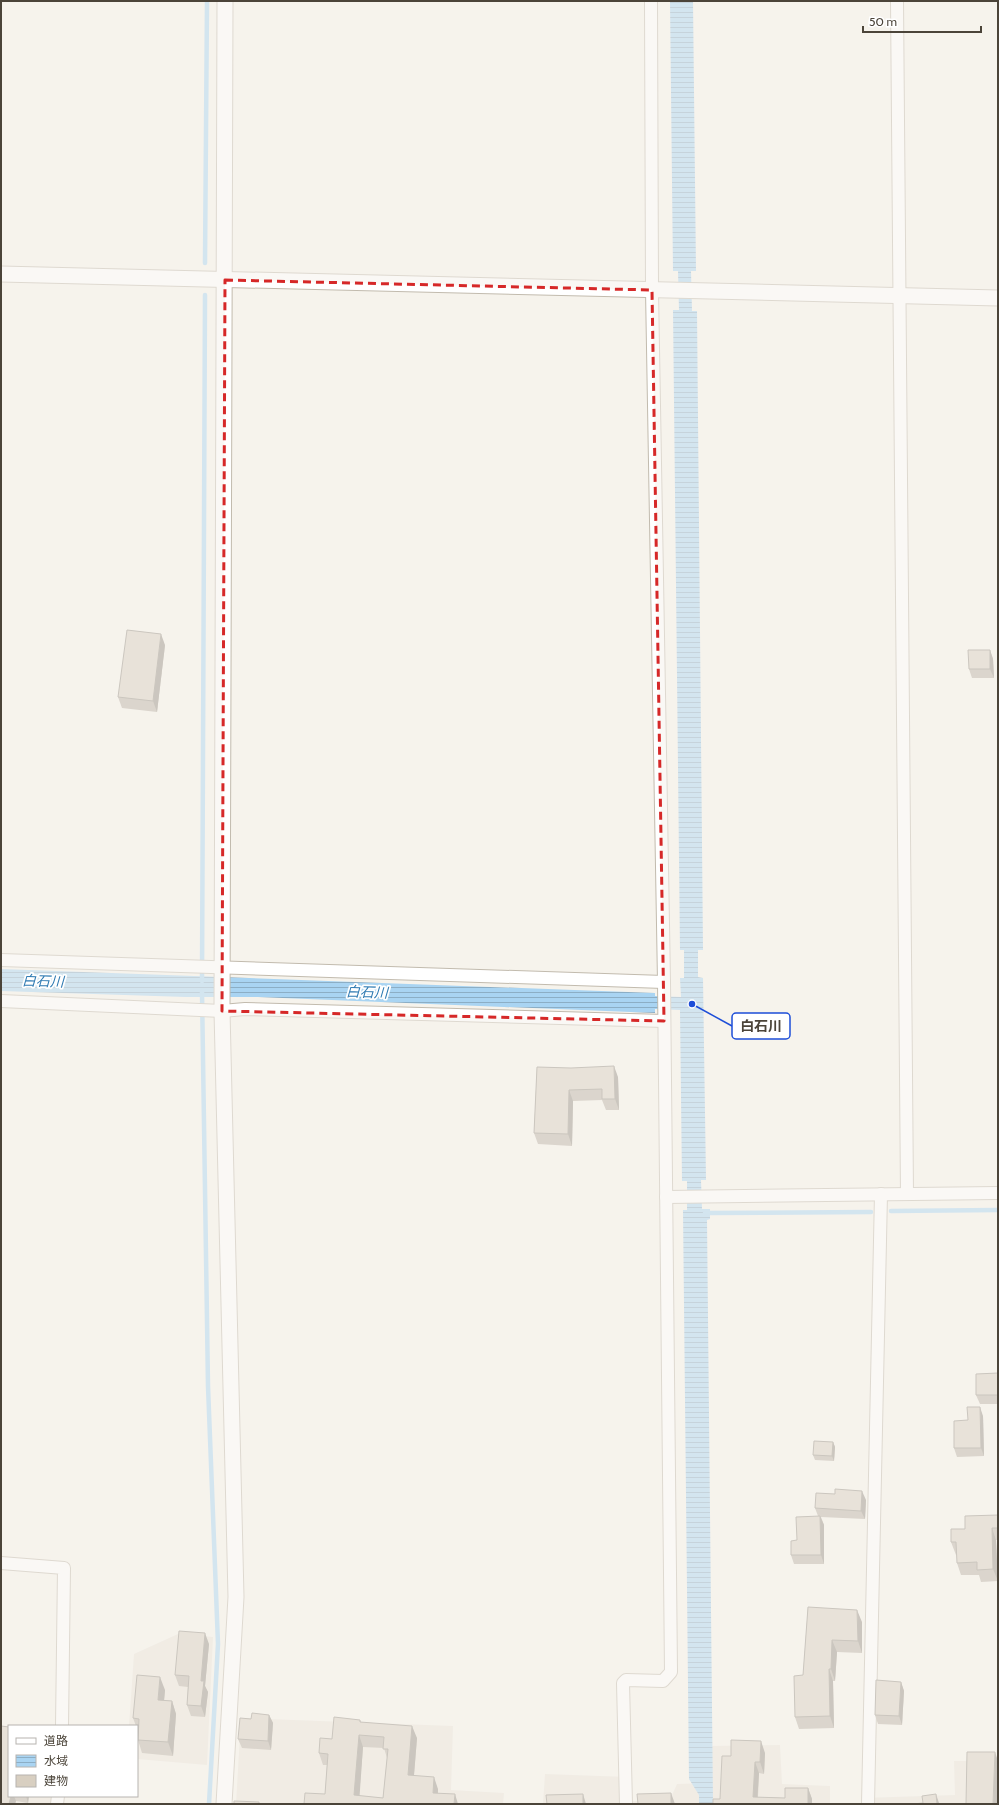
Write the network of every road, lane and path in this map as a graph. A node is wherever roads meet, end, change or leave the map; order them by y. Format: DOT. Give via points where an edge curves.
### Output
graph roads {
  1 [pos="225,1"];
  2 [pos="651,1"];
  3 [pos="897,1"];
  4 [pos="1,274"];
  5 [pos="225,280"];
  6 [pos="652,290"];
  7 [pos="900,296"];
  8 [pos="998,298"];
  9 [pos="1,960"];
  10 [pos="223,968"];
  11 [pos="664,987"];
  12 [pos="1,1001"];
  13 [pos="222,1008"];
  14 [pos="664,1017"];
  15 [pos="998,1193"];
  16 [pos="881,1194"];
  17 [pos="907,1194"];
  18 [pos="666,1197"];
  19 [pos="1,1563"];
  20 [pos="62,1725"];
  21 [pos="224,1804"];
  22 [pos="626,1804"];
  23 [pos="868,1804"];
  1 -- 5 [label="street"];
  2 -- 6 [label="street"];
  3 -- 7 [label="street"];
  4 -- 5 [label="street"];
  5 -- 6 [label="street"];
  5 -- 10 [label="street"];
  6 -- 7 [label="street"];
  6 -- 11 [label="street"];
  7 -- 8 [label="street"];
  7 -- 17 [label="street"];
  9 -- 10 [label="street"];
  10 -- 11 [label="street"];
  10 -- 13 [label="street"];
  11 -- 14 [label="street"];
  12 -- 13 [label="street"];
  13 -- 14 [label="street"];
  13 -- 21 [label="street" via="236,1597"];
  14 -- 18 [label="street"];
  15 -- 17 [label="street"];
  16 -- 17 [label="street"];
  16 -- 18 [label="street"];
  16 -- 23 [label="street"];
  18 -- 22 [label="street" via="671,1672 663,1681 626,1680 623,1683"];
  19 -- 20 [label="street" via="64,1568"];
}
